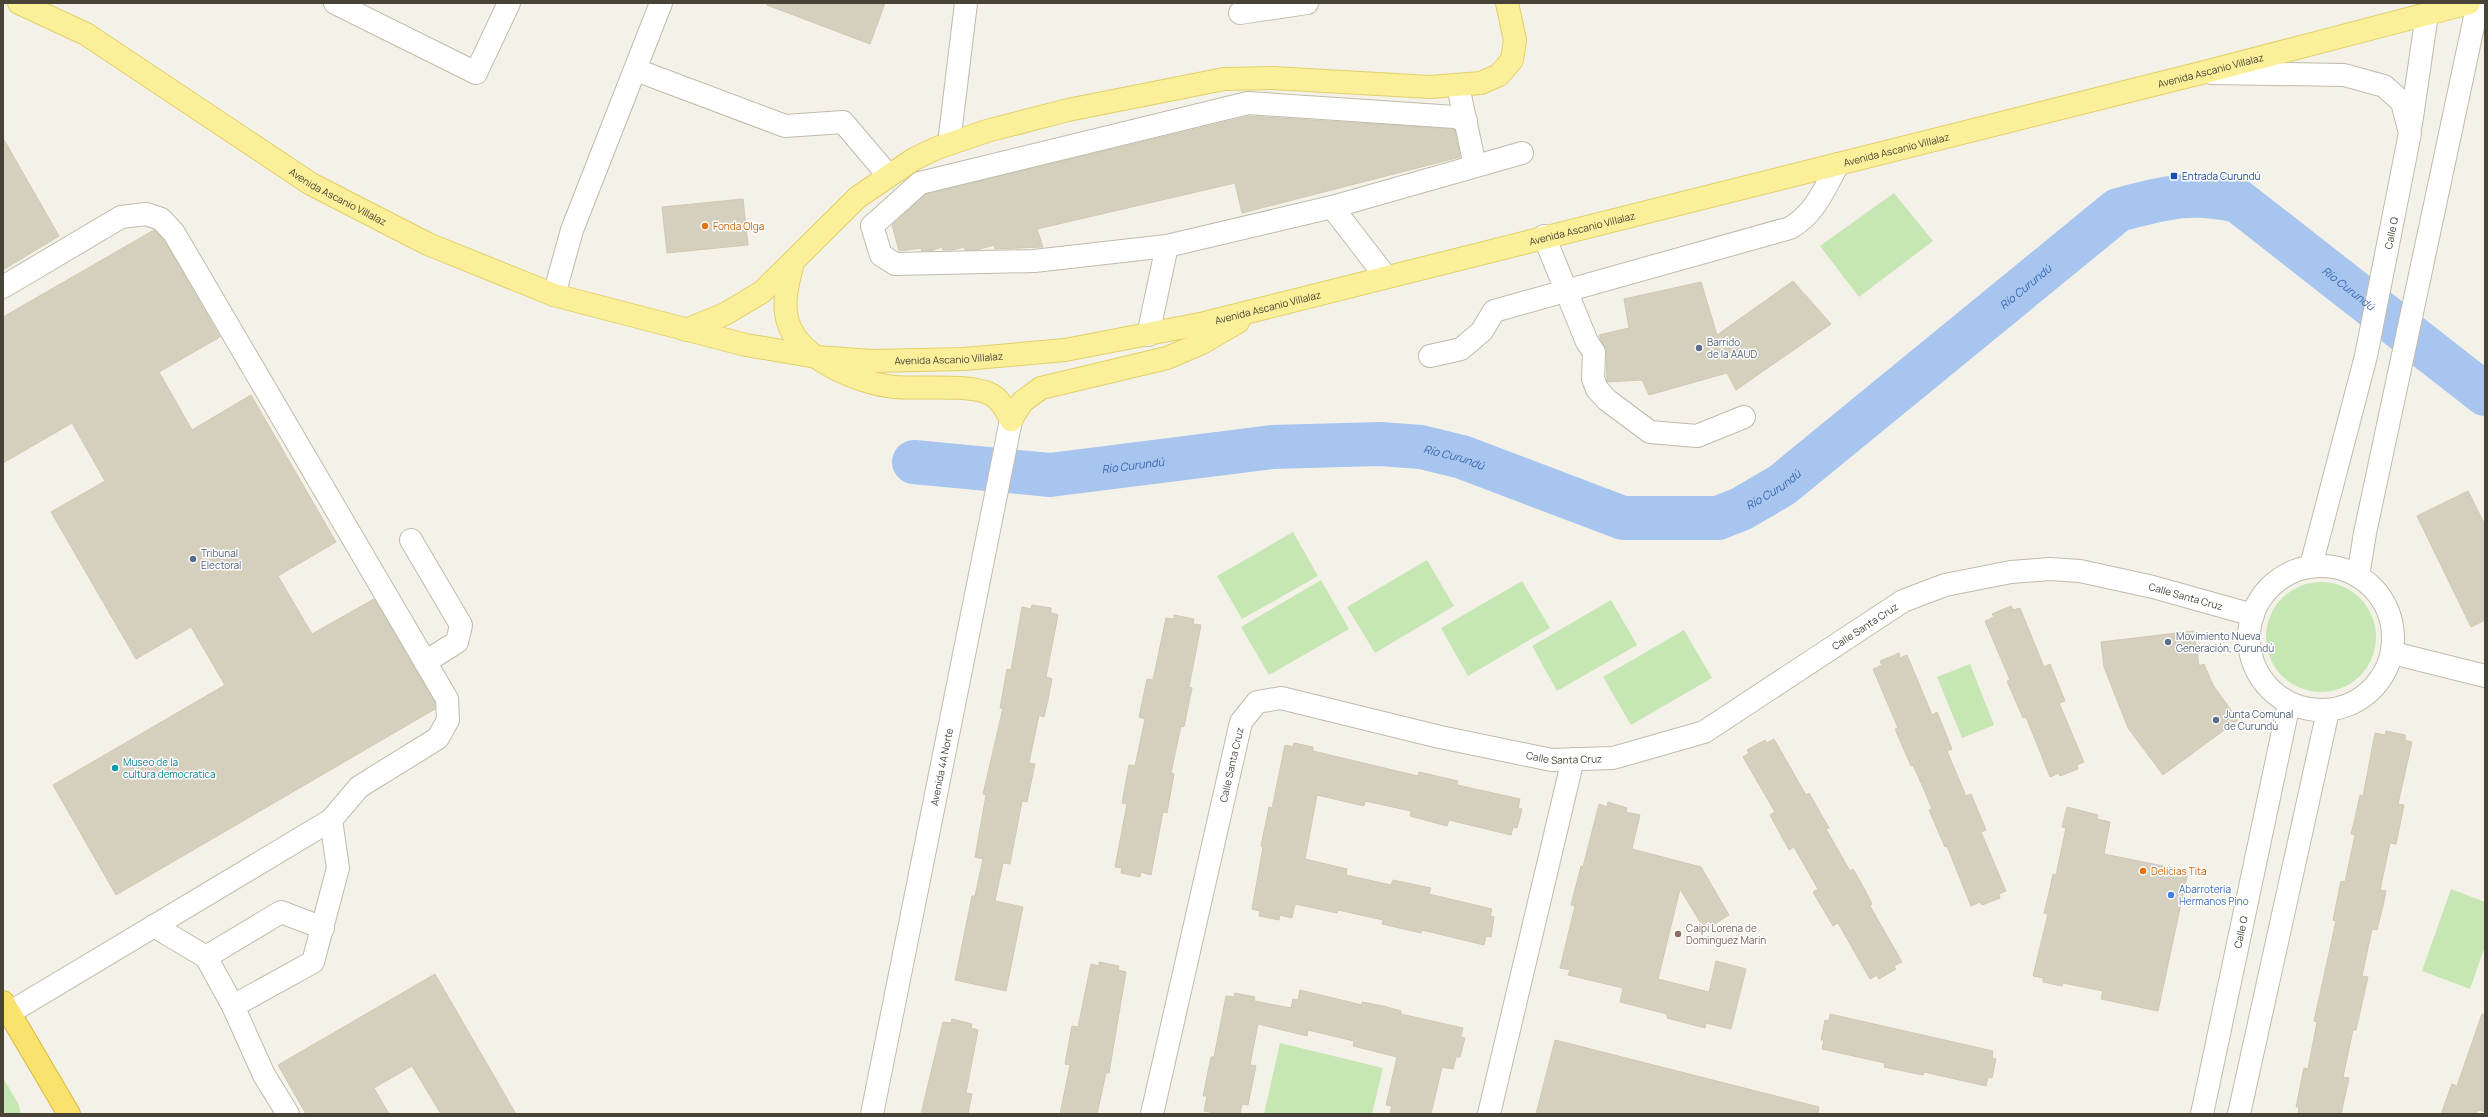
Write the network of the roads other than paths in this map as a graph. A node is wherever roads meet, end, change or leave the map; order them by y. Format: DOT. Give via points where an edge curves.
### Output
graph roads {
  1 [pos="19,3"];
  2 [pos="335,3"];
  3 [pos="509,3"];
  4 [pos="661,3"];
  5 [pos="966,3"];
  6 [pos="1307,3"];
  7 [pos="1507,3"];
  8 [pos="2469,3"];
  9 [pos="2478,3"];
  10 [pos="1240,13"];
  11 [pos="2427,14"];
  12 [pos="636,70"];
  13 [pos="2201,73"];
  14 [pos="1458,86"];
  15 [pos="1466,121"];
  16 [pos="2410,133"];
  17 [pos="949,144"];
  18 [pos="1522,153"];
  19 [pos="1838,164"];
  20 [pos="1475,166"];
  21 [pos="888,175"];
  22 [pos="1332,207"];
  23 [pos="1544,236"];
  24 [pos="1167,246"];
  25 [pos="793,263"];
  26 [pos="1386,277"];
  27 [pos="3,287"];
  28 [pos="1566,291"];
  29 [pos="554,295"];
  30 [pos="1261,309"];
  31 [pos="686,330"];
  32 [pos="1148,335"];
  33 [pos="1430,356"];
  34 [pos="817,357"];
  35 [pos="1744,417"];
  36 [pos="1010,428"];
  37 [pos="411,540"];
  38 [pos="2311,566"];
  39 [pos="2358,576"];
  40 [pos="2252,615"];
  41 [pos="2393,653"];
  42 [pos="426,662"];
  43 [pos="2485,676"];
  44 [pos="2289,703"];
  45 [pos="2328,711"];
  46 [pos="1573,759"];
  47 [pos="331,820"];
  48 [pos="154,926"];
  49 [pos="323,928"];
  50 [pos="206,957"];
  51 [pos="233,1006"];
  52 [pos="6,1008"];
  53 [pos="47,1076"];
  54 [pos="54,1114"];
  55 [pos="69,1114"];
  56 [pos="288,1114"];
  57 [pos="872,1114"];
  58 [pos="1152,1114"];
  59 [pos="1489,1114"];
  60 [pos="2202,1114"];
  61 [pos="2239,1114"];
  1 -- 29 [label="main road, Avenida Ascanio Villalaz" via="86,34 311,184 428,244"];
  2 -- 3 [label="street" via="476,72"];
  4 -- 12 [label="street"];
  5 -- 17 [label="street"];
  6 -- 10 [label="street"];
  7 -- 14 [label="main road" via="1515,40 1512,60 1494,78"];
  8 -- 11 [label="main road, Avenida Ascanio Villalaz"];
  9 -- 39 [label="street"];
  11 -- 13 [label="main road, Avenida Ascanio Villalaz"];
  11 -- 16 [label="street"];
  12 -- 21 [label="street" via="785,126 843,122"];
  12 -- 29 [label="street" via="572,230"];
  13 -- 16 [label="street, Calle Q" via="2344,75 2384,86 2402,102"];
  13 -- 19 [label="main road, Avenida Ascanio Villalaz"];
  14 -- 15 [label="street"];
  14 -- 17 [label="main road" via="1405,86 1273,78 1224,79 1068,110 987,131"];
  15 -- 20 [label="street"];
  15 -- 24 [label="street" via="1455,117 1248,103 920,183 872,226 881,255 895,264 1034,262"];
  16 -- 38 [label="street, Calle Q" via="2366,356"];
  17 -- 21 [label="main road" via="914,159"];
  18 -- 20 [label="street"];
  19 -- 23 [label="main road, Avenida Ascanio Villalaz"];
  19 -- 28 [label="street" via="1813,208 1802,221 1790,228"];
  20 -- 22 [label="street"];
  21 -- 25 [label="main road" via="858,197"];
  22 -- 24 [label="street"];
  22 -- 26 [label="street"];
  23 -- 26 [label="main road, Avenida Ascanio Villalaz"];
  23 -- 28 [label="street"];
  24 -- 32 [label="street"];
  25 -- 31 [label="main road" via="749,301"];
  25 -- 34 [label="main road" via="786,297 788,322 802,345"];
  26 -- 30 [label="main road, Avenida Ascanio Villalaz"];
  27 -- 42 [label="street" via="121,217 146,214 161,219 174,233"];
  28 -- 33 [label="street" via="1494,311 1482,331 1461,350"];
  28 -- 35 [label="street" via="1587,342 1594,352 1593,379 1597,389 1607,400 1650,432 1697,436"];
  29 -- 31 [label="main road, Avenida Ascanio Villalaz"];
  30 -- 32 [label="main road, Avenida Ascanio Villalaz"];
  30 -- 36 [label="main road" via="1179,354 1041,388 1022,402 1014,412"];
  31 -- 34 [label="main road, Avenida Ascanio Villalaz" via="746,345"];
  32 -- 34 [label="main road, Avenida Ascanio Villalaz" via="1065,350 964,359 872,361"];
  34 -- 36 [label="main road" via="848,374 872,383 982,391 1000,402"];
  36 -- 57 [label="street, Avenida 4A Norte"];
  37 -- 42 [label="street" via="461,625 457,642"];
  38 -- 39 [label="street" via="2343,569"];
  38 -- 40 [label="street" via="2281,577 2269,587"];
  39 -- 41 [label="street" via="2376,590 2388,609 2393,630"];
  40 -- 44 [label="street" via="2249,635 2251,656 2259,675 2272,691"];
  40 -- 46 [label="street, Calle Santa Cruz" via="2153,587 2080,571 2050,569 2011,572 1945,585 1903,601 1704,732 1613,758"];
  41 -- 43 [label="street"];
  41 -- 45 [label="street" via="2387,670 2376,686 2363,698 2346,707"];
  42 -- 47 [label="street" via="448,699 448,720 438,738 359,787"];
  44 -- 45 [label="street" via="2308,709"];
  44 -- 60 [label="street, Calle Q"];
  45 -- 61 [label="street"];
  46 -- 58 [label="street, Calle Santa Cruz" via="1552,760 1455,740 1281,698 1257,702 1241,722"];
  46 -- 59 [label="street"];
  47 -- 48 [label="street"];
  47 -- 49 [label="street" via="338,868"];
  48 -- 50 [label="street"];
  48 -- 52 [label="street"];
  49 -- 50 [label="street" via="281,912"];
  49 -- 51 [label="street" via="313,962"];
  50 -- 51 [label="street"];
  51 -- 56 [label="street" via="264,1074"];
  52 -- 53 [label="highway"];
  53 -- 54 [label="highway"];
  53 -- 55 [label="highway"];
}
